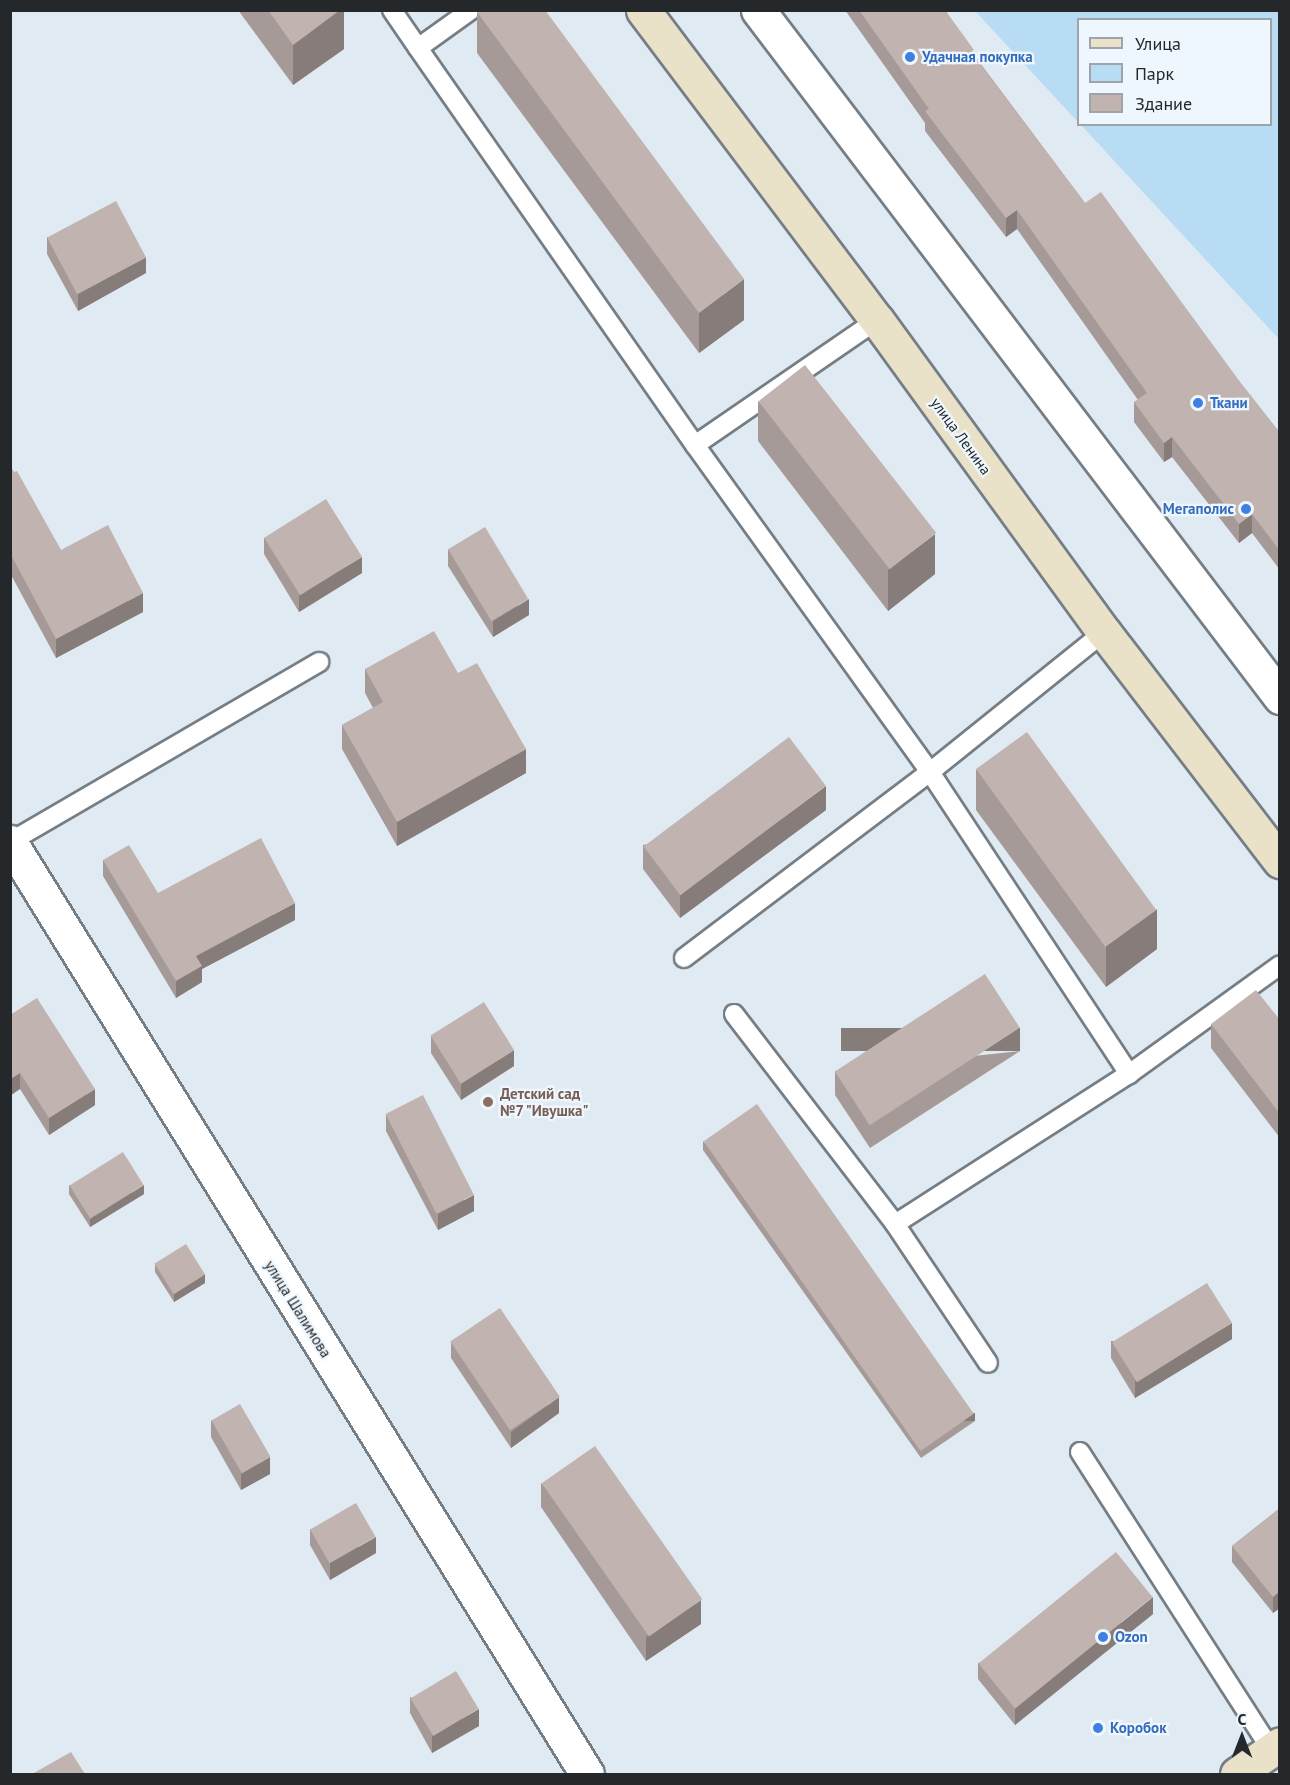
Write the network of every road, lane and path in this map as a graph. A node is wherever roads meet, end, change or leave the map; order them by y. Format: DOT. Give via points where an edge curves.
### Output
graph roads {
  1 [pos="392,10"];
  2 [pos="471,10"];
  3 [pos="643,10"];
  4 [pos="758,10"];
  5 [pos="418,48"];
  6 [pos="877,320"];
  7 [pos="695,445"];
  8 [pos="1104,632"];
  9 [pos="319,662"];
  10 [pos="1280,697"];
  11 [pos="930,772"];
  12 [pos="10,842"];
  13 [pos="1280,861"];
  14 [pos="684,958"];
  15 [pos="1280,965"];
  16 [pos="734,1014"];
  17 [pos="1129,1074"];
  18 [pos="895,1224"];
  19 [pos="988,1363"];
  20 [pos="1080,1452"];
  21 [pos="1275,1747"];
  22 [pos="587,1774"];
  23 [pos="1237,1774"];
  1 -- 5 [label="lane"];
  2 -- 5 [label="lane"];
  3 -- 6 [label="street, улица Ленина"];
  4 -- 10 [label="street"];
  5 -- 7 [label="lane"];
  6 -- 7 [label="lane"];
  6 -- 8 [label="street, улица Ленина"];
  7 -- 11 [label="lane"];
  8 -- 11 [label="lane"];
  8 -- 13 [label="street, улица Ленина"];
  9 -- 12 [label="lane"];
  11 -- 14 [label="lane"];
  11 -- 17 [label="lane"];
  12 -- 22 [label="street, улица Шалимова"];
  15 -- 17 [label="lane"];
  16 -- 18 [label="lane"];
  17 -- 18 [label="lane"];
  18 -- 19 [label="lane"];
  20 -- 21 [label="lane"];
  21 -- 23 [label="street"];
}
